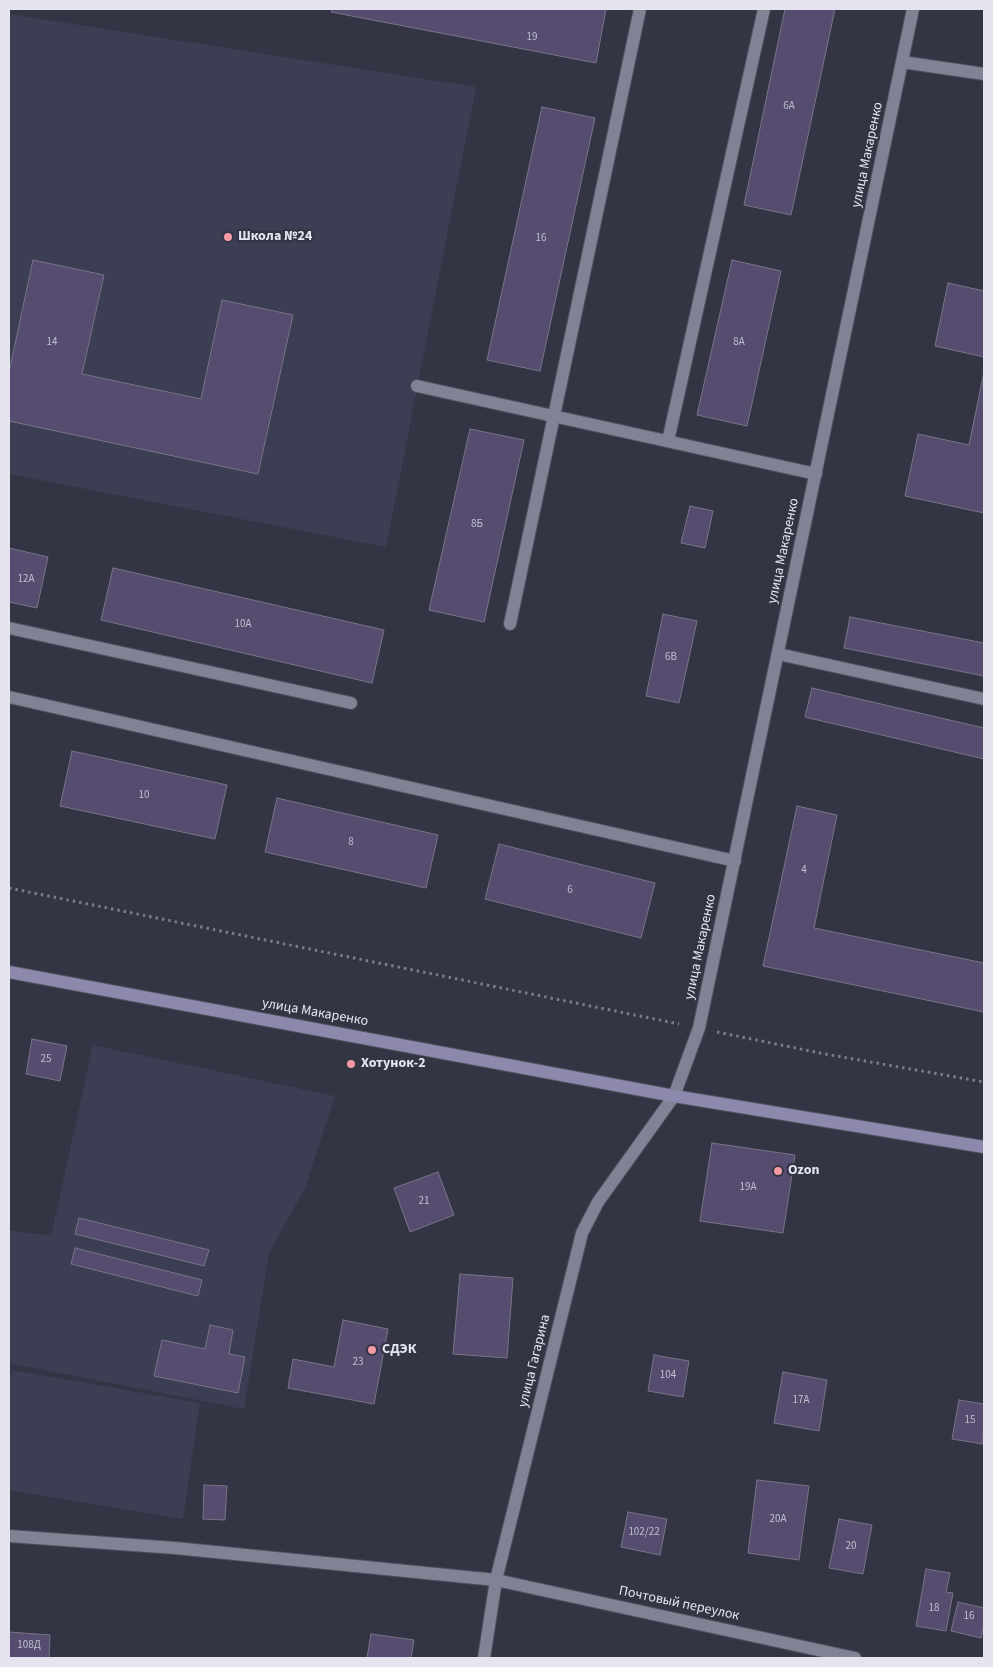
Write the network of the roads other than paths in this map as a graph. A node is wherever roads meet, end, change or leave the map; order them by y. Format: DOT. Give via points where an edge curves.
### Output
graph roads {
  1 [pos="640,9"];
  2 [pos="764,9"];
  3 [pos="913,9"];
  4 [pos="902,62"];
  5 [pos="984,74"];
  6 [pos="417,386"];
  7 [pos="554,416"];
  8 [pos="668,441"];
  9 [pos="816,474"];
  10 [pos="510,624"];
  11 [pos="9,628"];
  12 [pos="778,654"];
  13 [pos="9,697"];
  14 [pos="984,699"];
  15 [pos="351,703"];
  16 [pos="735,861"];
  17 [pos="9,972"];
  18 [pos="674,1096"];
  19 [pos="984,1147"];
  20 [pos="9,1536"];
  21 [pos="496,1580"];
  22 [pos="484,1658"];
  23 [pos="855,1658"];
  1 -- 7 [label="street"];
  2 -- 8 [label="street"];
  3 -- 4 [label="street, улица Макаренко"];
  4 -- 5 [label="street"];
  4 -- 9 [label="street, улица Макаренко"];
  6 -- 7 [label="street"];
  7 -- 8 [label="street"];
  7 -- 10 [label="street"];
  8 -- 9 [label="street"];
  9 -- 12 [label="street, улица Макаренко"];
  11 -- 15 [label="street"];
  12 -- 14 [label="street"];
  12 -- 16 [label="street, улица Макаренко"];
  13 -- 16 [label="street"];
  16 -- 18 [label="street, улица Макаренко" via="699,1028"];
  17 -- 18 [label="main road, улица Макаренко"];
  18 -- 19 [label="main road, улица Макаренко"];
  18 -- 21 [label="street, улица Гагарина" via="598,1202 582,1233"];
  20 -- 21 [label="street, Почтовый переулок" via="174,1548"];
  21 -- 22 [label="street, улица Гагарина"];
  21 -- 23 [label="street, Почтовый переулок"];
}
